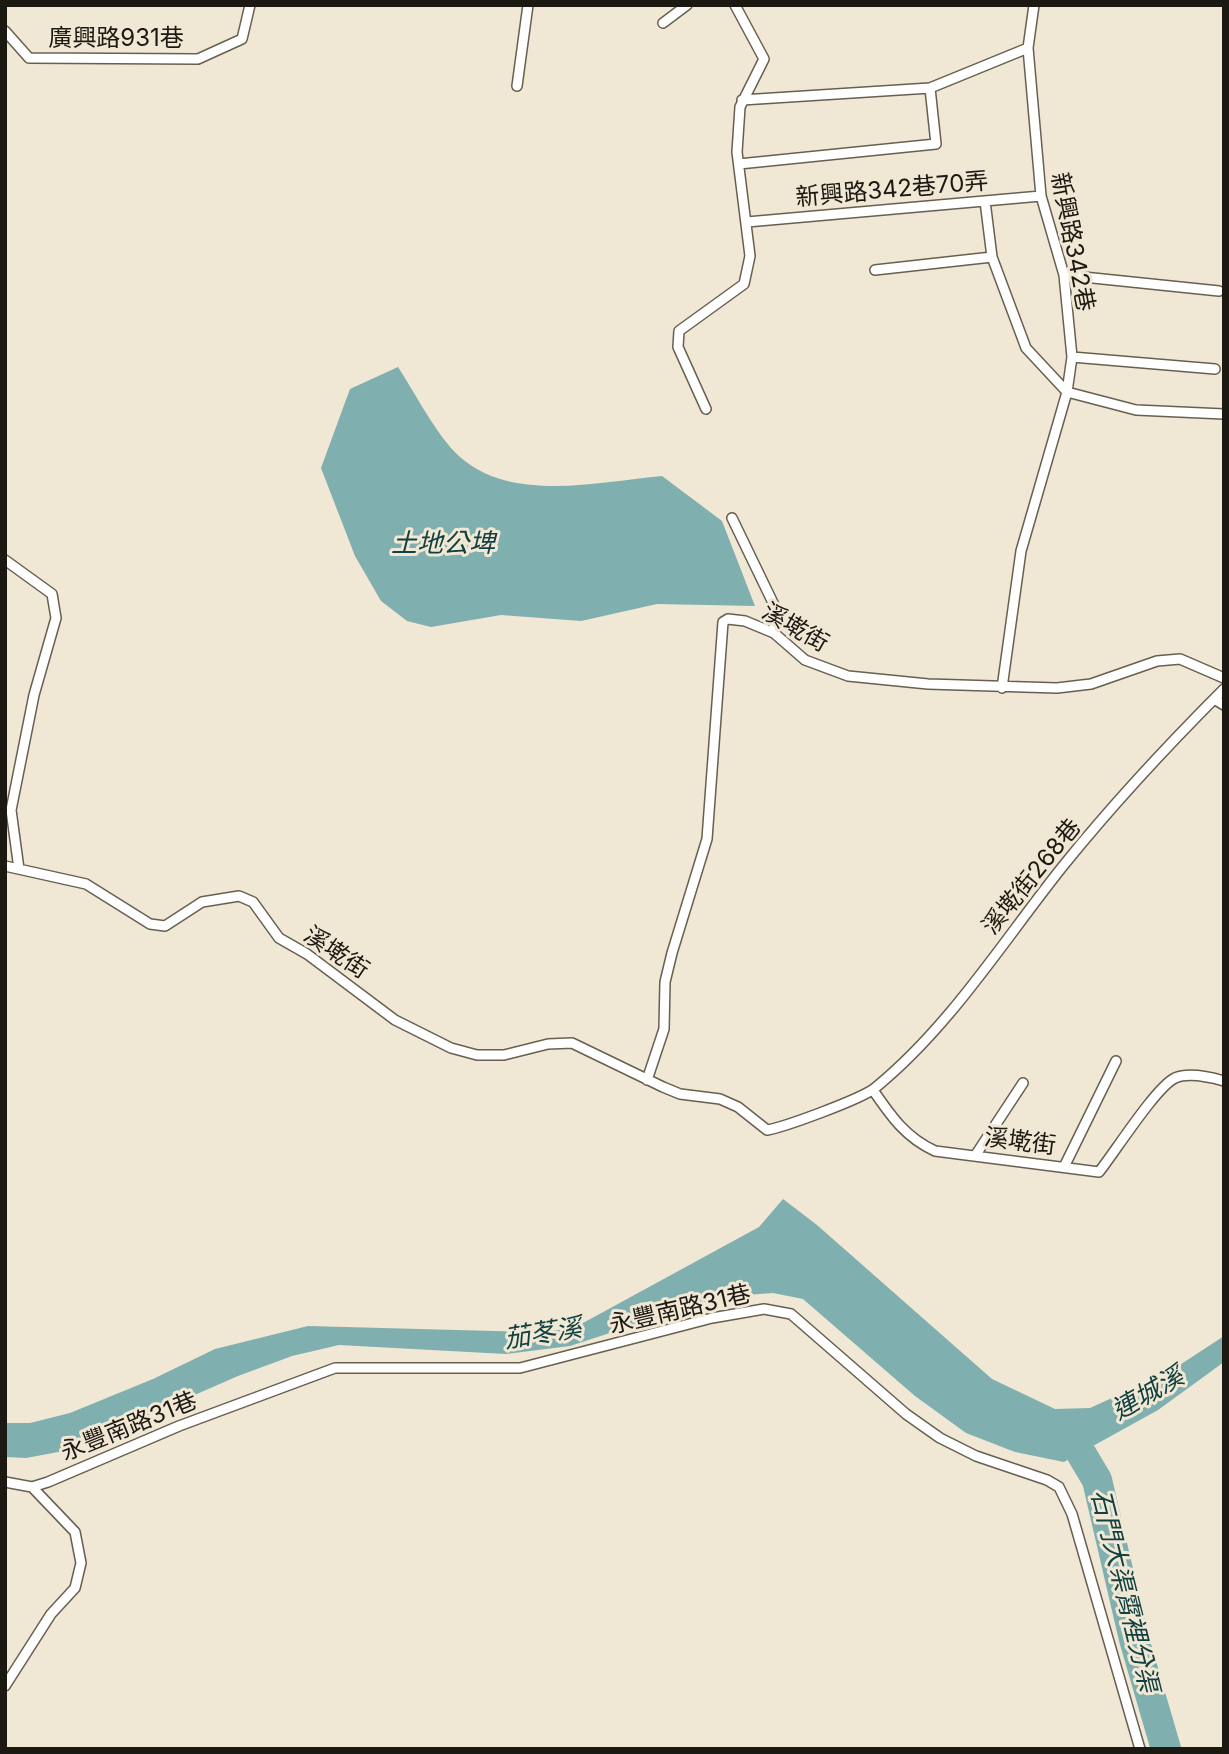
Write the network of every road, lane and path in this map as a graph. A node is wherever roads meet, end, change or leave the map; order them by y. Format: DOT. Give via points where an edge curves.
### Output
graph roads {
  1 [pos="250,5"];
  2 [pos="528,5"];
  3 [pos="687,5"];
  4 [pos="735,5"];
  5 [pos="1034,5"];
  6 [pos="663,23"];
  7 [pos="5,31"];
  8 [pos="1028,48"];
  9 [pos="517,86"];
  10 [pos="930,88"];
  11 [pos="742,100"];
  12 [pos="739,164"];
  13 [pos="1041,196"];
  14 [pos="985,201"];
  15 [pos="747,222"];
  16 [pos="992,257"];
  17 [pos="875,270"];
  18 [pos="1064,275"];
  19 [pos="1219,291"];
  20 [pos="1072,357"];
  21 [pos="1215,369"];
  22 [pos="1067,392"];
  23 [pos="706,409"];
  24 [pos="1224,415"];
  25 [pos="732,518"];
  26 [pos="5,560"];
  27 [pos="774,633"];
  28 [pos="1224,678"];
  29 [pos="1002,688"];
  30 [pos="1224,690"];
  31 [pos="1214,699"];
  32 [pos="1224,705"];
  33 [pos="5,866"];
  34 [pos="19,869"];
  35 [pos="1116,1061"];
  36 [pos="647,1080"];
  37 [pos="1224,1081"];
  38 [pos="1023,1083"];
  39 [pos="873,1090"];
  40 [pos="975,1156"];
  41 [pos="1064,1167"];
  42 [pos="5,1482"];
  43 [pos="32,1487"];
  44 [pos="5,1686"];
  45 [pos="1140,1749"];
  1 -- 7 [label="lane, 廣興路931巷" via="242,38 198,59 29,58"];
  2 -- 9 [label="lane"];
  3 -- 6 [label="lane"];
  4 -- 11 [label="lane" via="764,59"];
  5 -- 8 [label="lane, 新興路342巷"];
  8 -- 10 [label="lane"];
  8 -- 13 [label="lane, 新興路342巷"];
  10 -- 11 [label="lane"];
  10 -- 12 [label="lane" via="936,144"];
  11 -- 12 [label="lane"];
  12 -- 15 [label="lane"];
  13 -- 14 [label="lane, 新興路342巷70弄"];
  13 -- 18 [label="lane, 新興路342巷"];
  14 -- 15 [label="lane, 新興路342巷70弄"];
  14 -- 16 [label="lane"];
  15 -- 23 [label="lane" via="750,256 744,284 679,331 678,347"];
  16 -- 17 [label="lane"];
  16 -- 22 [label="lane" via="1026,348"];
  18 -- 19 [label="lane"];
  18 -- 20 [label="lane, 新興路342巷"];
  20 -- 21 [label="lane"];
  20 -- 22 [label="lane, 新興路342巷"];
  22 -- 24 [label="lane" via="1136,410"];
  22 -- 29 [label="lane, 新興路342巷" via="1021,551"];
  25 -- 27 [label="lane" via="775,607"];
  26 -- 34 [label="lane" via="52,594 57,618 34,695 11,810"];
  27 -- 29 [label="lane, 溪墘街" via="805,660 848,676"];
  27 -- 36 [label="lane, 溪墘街" via="746,621 723,622 707,839 672,953 665,982 664,1029"];
  28 -- 29 [label="lane, 溪墘街" via="1180,659 1157,660 1091,684"];
  30 -- 31 [label="lane, 溪墘街268巷"];
  31 -- 32 [label="lane"];
  31 -- 39 [label="lane, 溪墘街268巷" via="1152,761 1064,865 945,1018"];
  33 -- 34 [label="lane"];
  34 -- 36 [label="lane, 溪墘街" via="86,884 157,925 171,922 201,902 239,895 253,902 279,938 396,1020 451,1048 477,1055 504,1055 572,1043"];
  35 -- 41 [label="lane"];
  36 -- 39 [label="lane, 溪墘街" via="680,1094 738,1107 766,1130"];
  37 -- 41 [label="lane, 溪墘街" via="1175,1078 1099,1172"];
  38 -- 40 [label="lane"];
  39 -- 40 [label="lane, 溪墘街" via="916,1142 935,1151"];
  40 -- 41 [label="lane, 溪墘街"];
  42 -- 43 [label="lane"];
  43 -- 44 [label="lane" via="75,1532 81,1563 75,1588 51,1614"];
  43 -- 45 [label="lane, 永豐南路31巷" via="335,1368 520,1367 712,1318 764,1309 792,1314 940,1438 1059,1487 1072,1514"];
}
